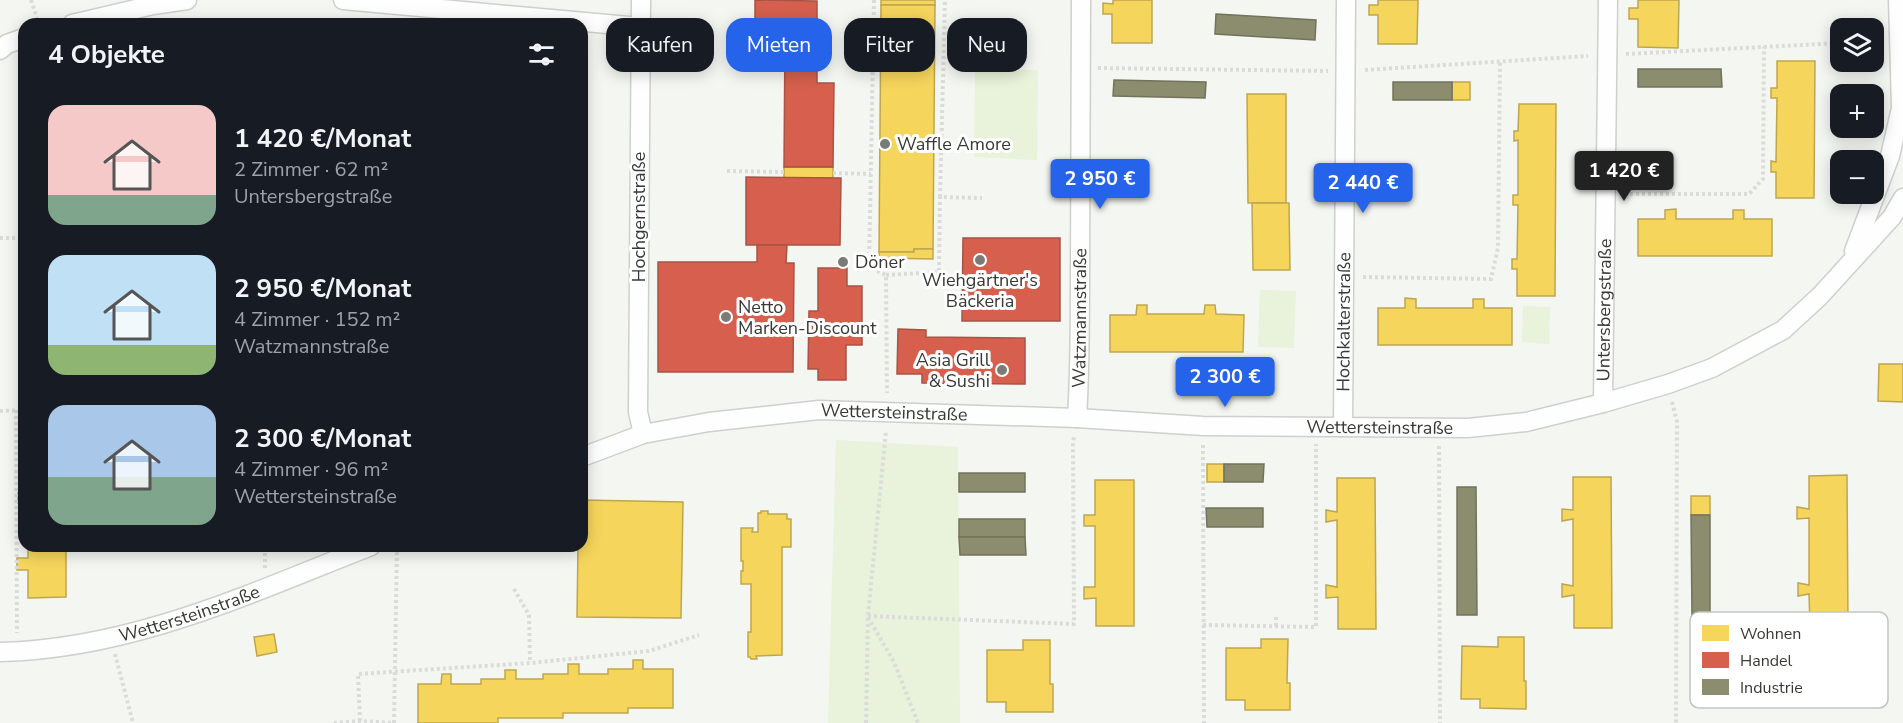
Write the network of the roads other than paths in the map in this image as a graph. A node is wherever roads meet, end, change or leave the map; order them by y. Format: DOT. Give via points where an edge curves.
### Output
graph roads {
  1 [pos="187,0"];
  2 [pos="343,0"];
  3 [pos="641,0"];
  4 [pos="1082,0"];
  5 [pos="1346,0"];
  6 [pos="1608,0"];
  7 [pos="1898,0"];
  8 [pos="98,18"];
  9 [pos="541,18"];
  10 [pos="640,18"];
  11 [pos="588,22"];
  12 [pos="606,24"];
  13 [pos="18,40"];
  14 [pos="0,50"];
  15 [pos="640,72"];
  16 [pos="1902,109"];
  17 [pos="1903,198"];
  18 [pos="1850,261"];
  19 [pos="1603,403"];
  20 [pos="1077,418"];
  21 [pos="1343,427"];
  22 [pos="644,434"];
  23 [pos="588,456"];
  24 [pos="357,552"];
  25 [pos="8,652"];
  1 -- 8 [label="street"];
  2 -- 9 [label="street"];
  3 -- 10 [label="street, Hochgernstraße"];
  4 -- 20 [label="street, Watzmannstraße"];
  5 -- 21 [label="street, Hochkalterstraße"];
  6 -- 19 [label="street, Untersbergstraße"];
  7 -- 16 [label="street, Wettersteinstraße"];
  11 -- 12 [label="street"];
  13 -- 14 [label="street"];
  15 -- 22 [label="street, Hochgernstraße" via="638,412"];
  16 -- 18 [label="street, Wettersteinstraße" via="1890,156"];
  17 -- 18 [label="street, Wettersteinstraße" via="1892,217"];
  18 -- 19 [label="street, Wettersteinstraße" via="1783,330 1712,368"];
  19 -- 21 [label="street, Wettersteinstraße" via="1526,422 1467,428"];
  20 -- 21 [label="street, Wettersteinstraße" via="1203,426"];
  20 -- 22 [label="street, Wettersteinstraße" via="819,410 709,422"];
  22 -- 23 [label="street, Wettersteinstraße"];
  24 -- 25 [label="street, Wettersteinstraße" via="265,590 111,639"];
}
